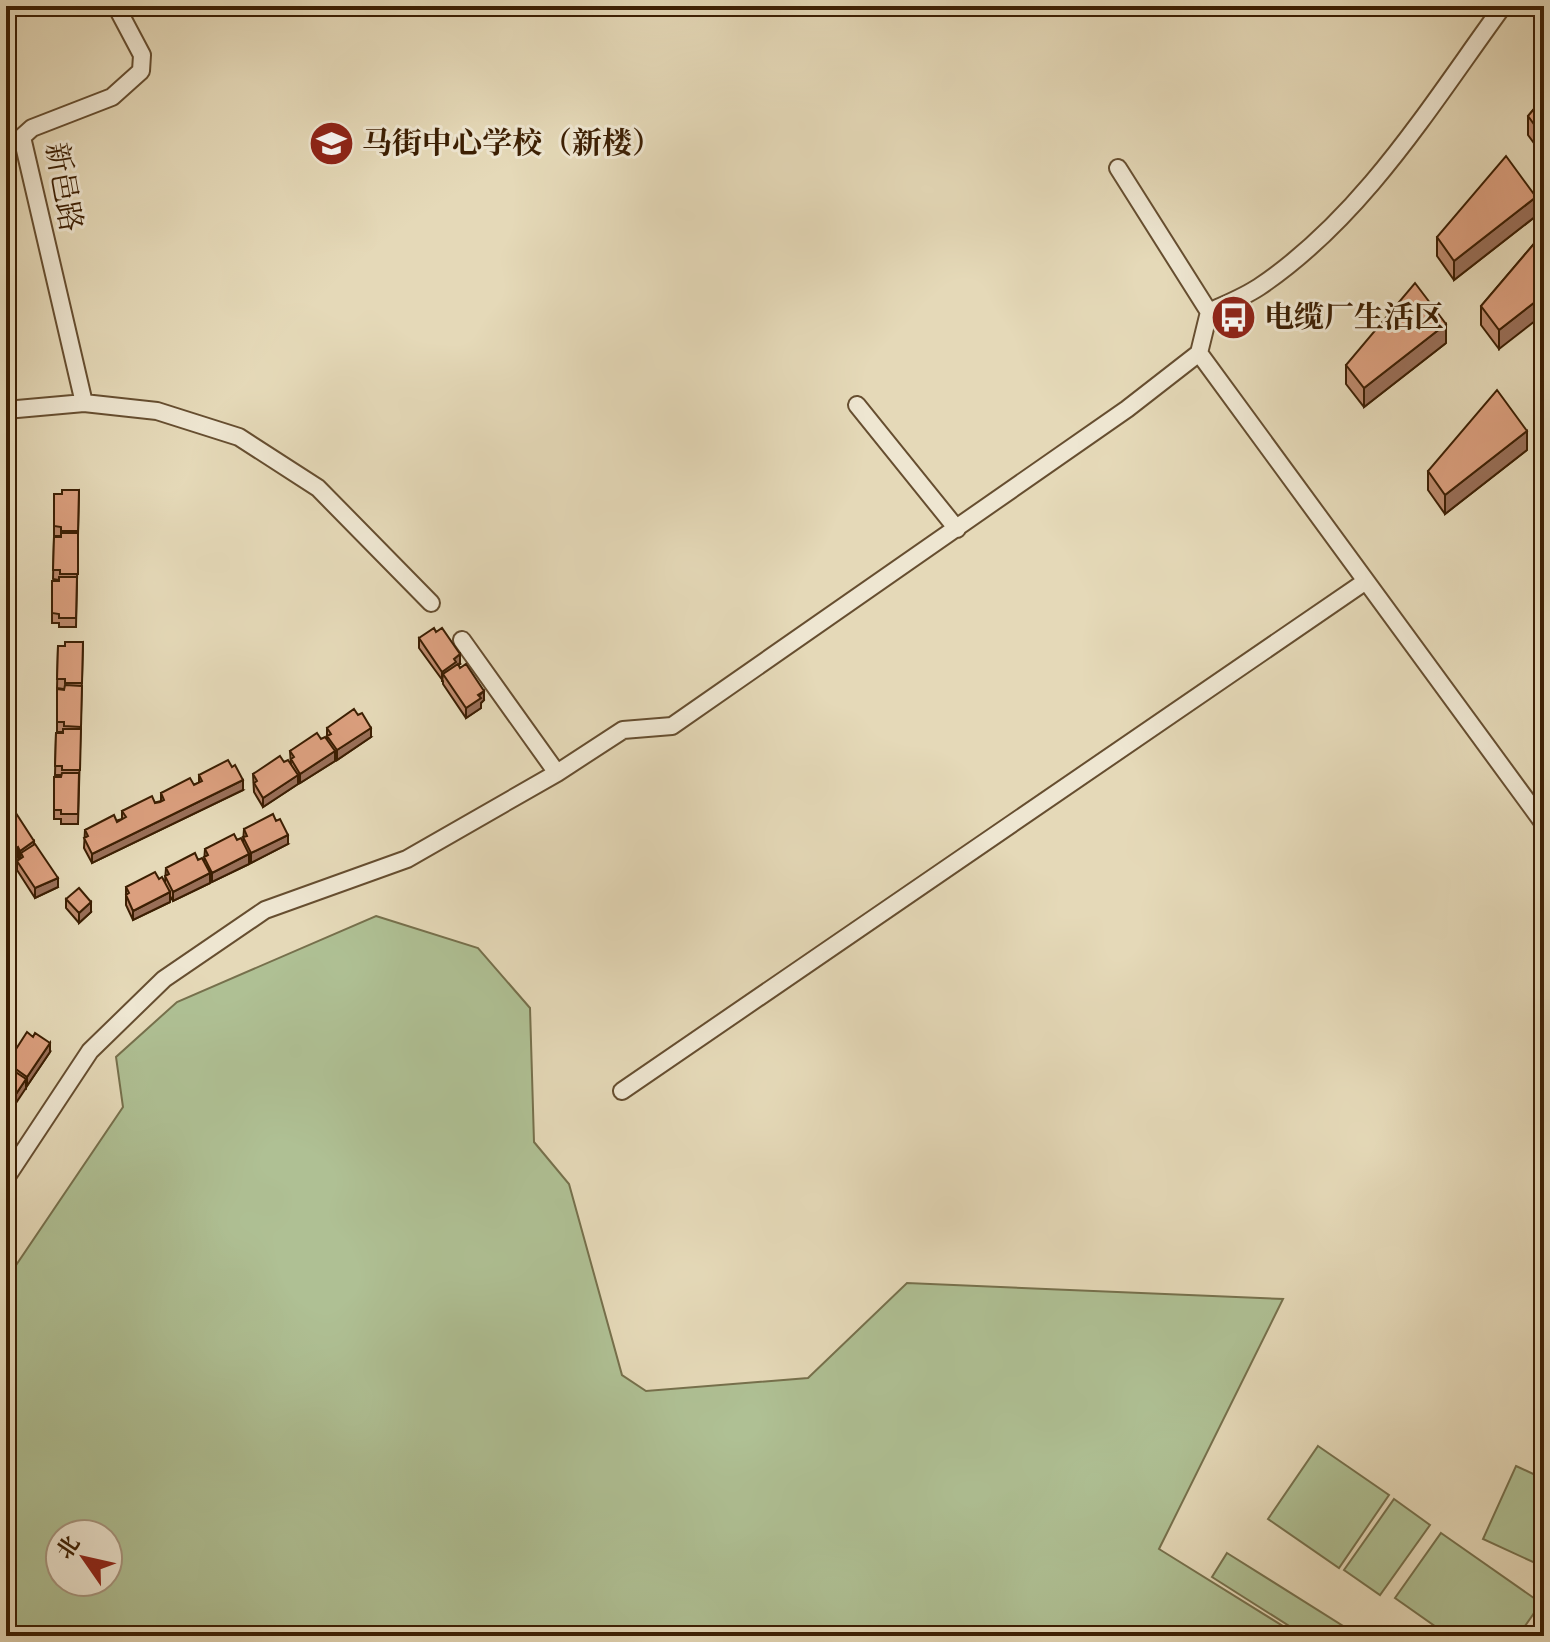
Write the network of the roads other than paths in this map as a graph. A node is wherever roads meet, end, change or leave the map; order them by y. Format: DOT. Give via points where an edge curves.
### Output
graph roads {
  1 [pos="116,6"];
  2 [pos="1503,6"];
  3 [pos="1118,168"];
  4 [pos="1209,312"];
  5 [pos="1199,353"];
  6 [pos="84,403"];
  7 [pos="857,405"];
  8 [pos="6,410"];
  9 [pos="957,529"];
  10 [pos="1366,581"];
  11 [pos="431,603"];
  12 [pos="462,640"];
  13 [pos="557,773"];
  14 [pos="1544,824"];
  15 [pos="622,1091"];
  16 [pos="6,1178"];
  1 -- 6 [label="street, 新邑路" via="142,55 141,71 112,97 32,128 22,137"];
  2 -- 4 [label="street" via="1380,175 1328,232 1258,289"];
  3 -- 4 [label="street"];
  4 -- 5 [label="street"];
  5 -- 9 [label="street"];
  5 -- 10 [label="street"];
  6 -- 8 [label="street"];
  6 -- 11 [label="street" via="157,411 239,437 318,488"];
  7 -- 9 [label="street"];
  9 -- 13 [label="street" via="672,726 623,730"];
  10 -- 14 [label="street"];
  10 -- 15 [label="street"];
  12 -- 13 [label="street"];
  13 -- 16 [label="street" via="407,859 265,910 164,979 90,1051"];
}
